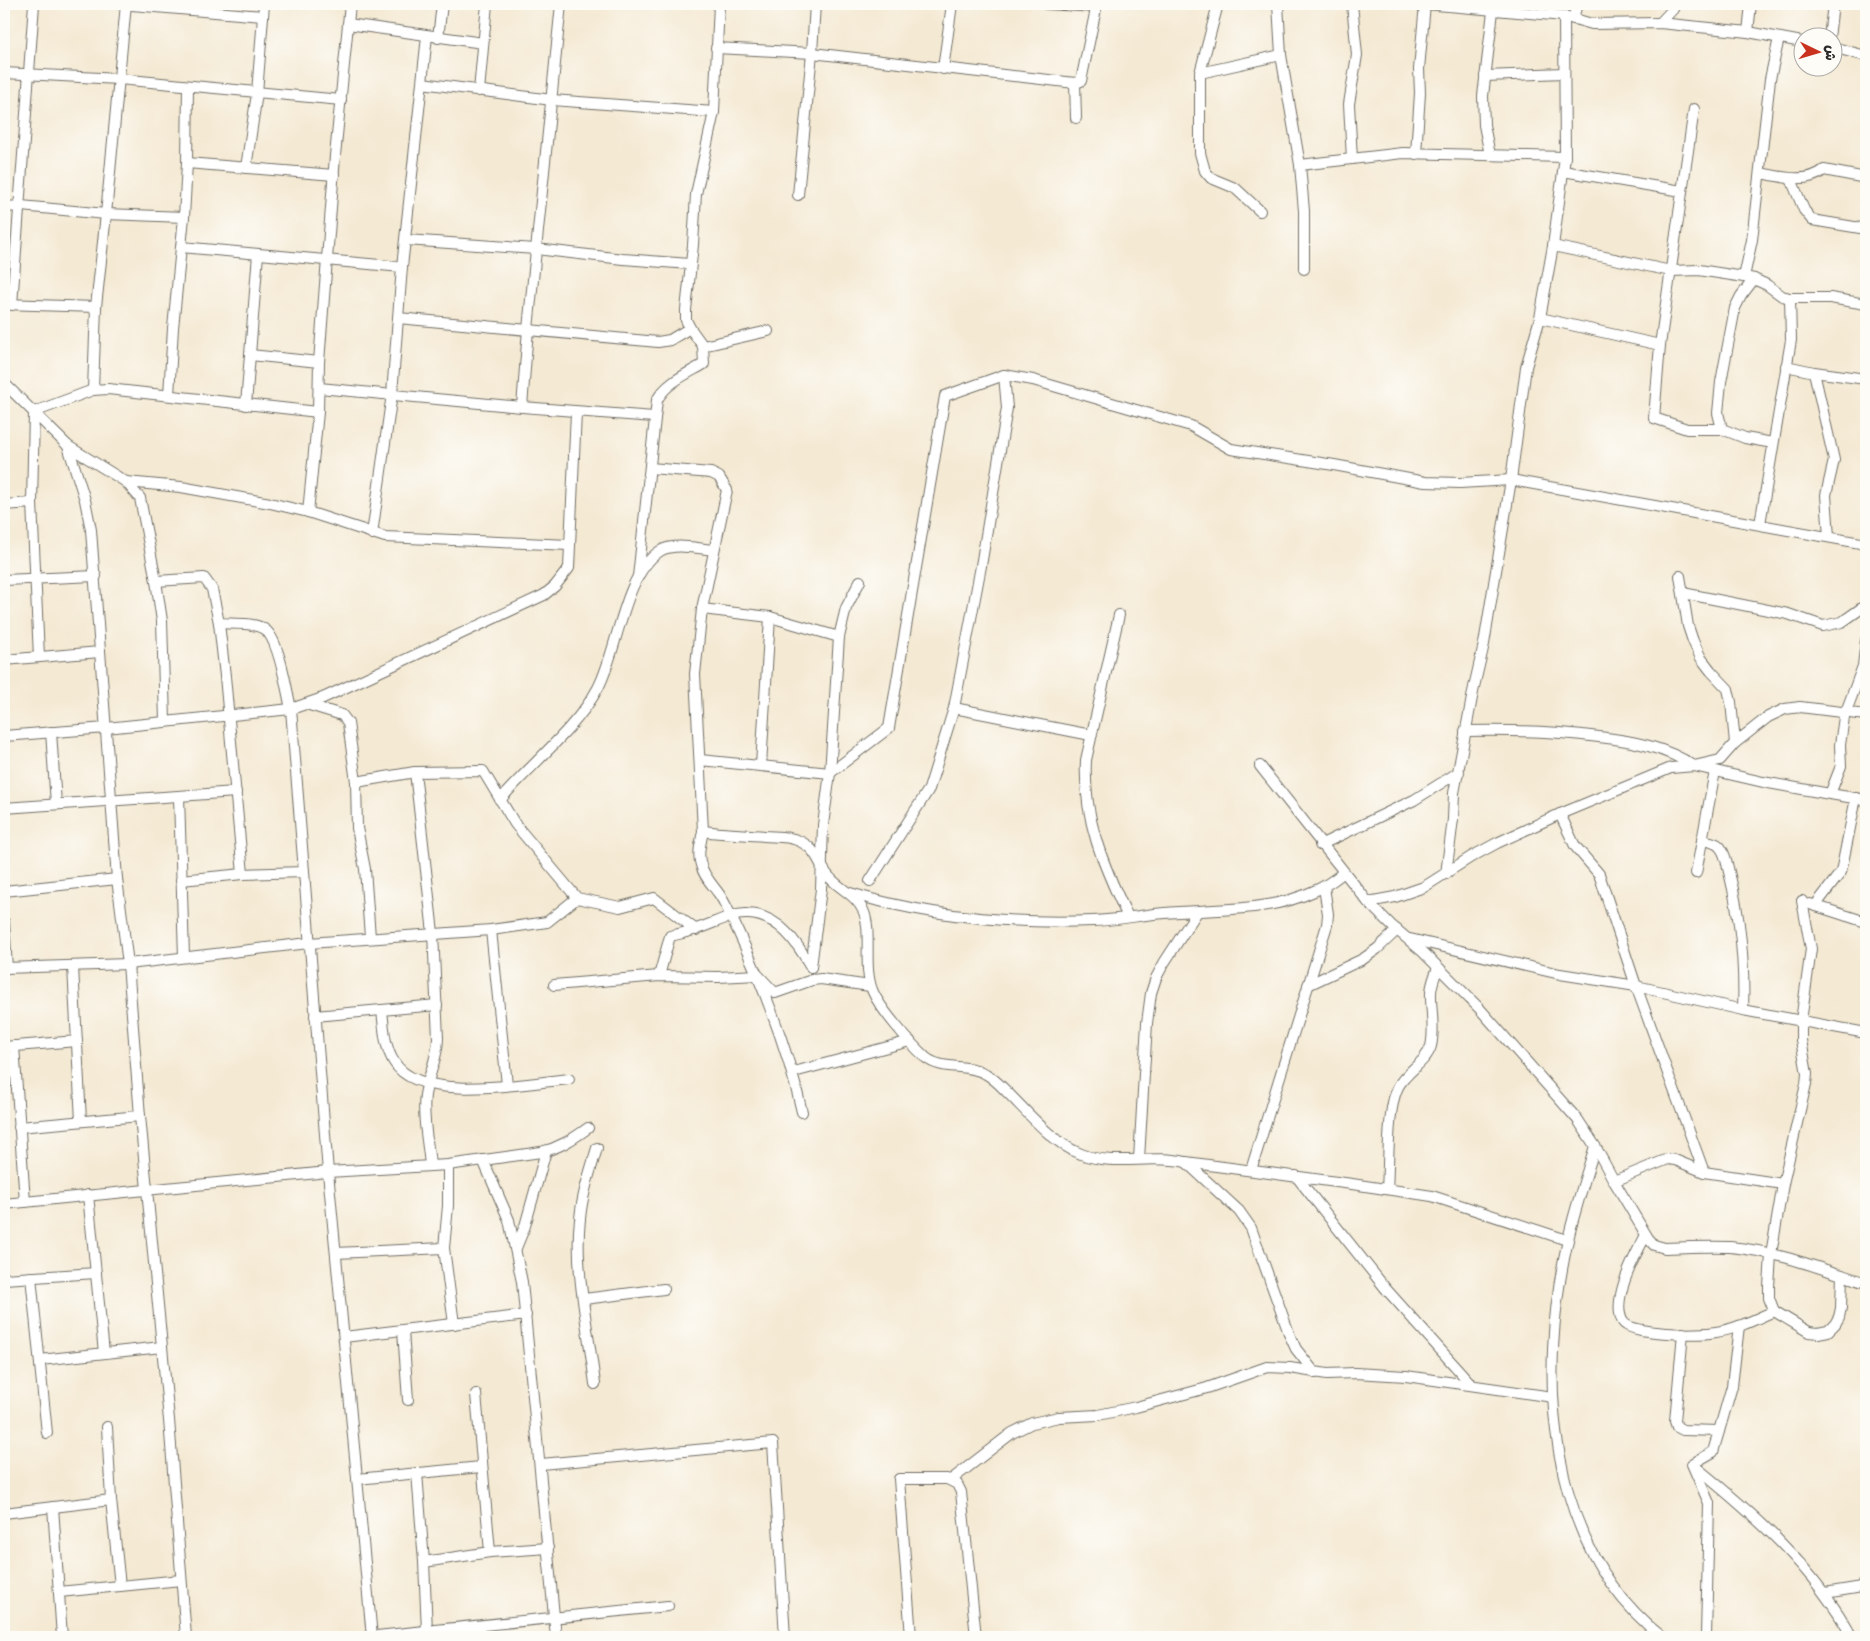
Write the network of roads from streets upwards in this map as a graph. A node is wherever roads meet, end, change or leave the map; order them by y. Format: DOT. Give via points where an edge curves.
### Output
graph roads {
  1 [pos="34,4"];
  2 [pos="119,4"];
  3 [pos="126,4"];
  4 [pos="264,4"];
  5 [pos="350,4"];
  6 [pos="442,4"];
  7 [pos="487,4"];
  8 [pos="561,4"];
  9 [pos="719,4"];
  10 [pos="815,4"];
  11 [pos="952,4"];
  12 [pos="1046,4"];
  13 [pos="1218,4"];
  14 [pos="1278,4"];
  15 [pos="1352,4"];
  16 [pos="1425,4"];
  17 [pos="1577,4"];
  18 [pos="1674,4"];
  19 [pos="1751,4"];
  20 [pos="1833,4"];
  21 [pos="1096,5"];
  22 [pos="204,7"];
  23 [pos="1488,8"];
  24 [pos="262,16"];
  25 [pos="1569,17"];
  26 [pos="1660,23"];
  27 [pos="348,24"];
  28 [pos="1830,28"];
  29 [pos="1748,32"];
  30 [pos="432,37"];
  31 [pos="1779,38"];
  32 [pos="1792,40"];
  33 [pos="483,43"];
  34 [pos="716,48"];
  35 [pos="1842,50"];
  36 [pos="812,53"];
  37 [pos="1281,55"];
  38 [pos="1866,56"];
  39 [pos="943,69"];
  40 [pos="4,73"];
  41 [pos="1200,73"];
  42 [pos="1564,73"];
  43 [pos="29,74"];
  44 [pos="1485,76"];
  45 [pos="120,78"];
  46 [pos="422,83"];
  47 [pos="1075,83"];
  48 [pos="188,86"];
  49 [pos="479,91"];
  50 [pos="257,93"];
  51 [pos="340,100"];
  52 [pos="552,100"];
  53 [pos="1694,109"];
  54 [pos="714,112"];
  55 [pos="1076,118"];
  56 [pos="1416,154"];
  57 [pos="1490,155"];
  58 [pos="1565,158"];
  59 [pos="1352,159"];
  60 [pos="187,163"];
  61 [pos="1300,165"];
  62 [pos="246,168"];
  63 [pos="1563,171"];
  64 [pos="1760,174"];
  65 [pos="334,175"];
  66 [pos="1866,178"];
  67 [pos="1791,179"];
  68 [pos="1682,191"];
  69 [pos="798,195"];
  70 [pos="20,206"];
  71 [pos="4,207"];
  72 [pos="1260,211"];
  73 [pos="106,214"];
  74 [pos="184,217"];
  75 [pos="1866,229"];
  76 [pos="406,240"];
  77 [pos="1553,246"];
  78 [pos="181,247"];
  79 [pos="536,249"];
  80 [pos="258,254"];
  81 [pos="327,260"];
  82 [pos="690,264"];
  83 [pos="402,267"];
  84 [pos="1304,269"];
  85 [pos="1671,271"];
  86 [pos="1749,278"];
  87 [pos="1790,298"];
  88 [pos="8,304"];
  89 [pos="1866,304"];
  90 [pos="96,307"];
  91 [pos="398,318"];
  92 [pos="1540,318"];
  93 [pos="690,328"];
  94 [pos="528,329"];
  95 [pos="768,331"];
  96 [pos="1660,344"];
  97 [pos="703,346"];
  98 [pos="250,355"];
  99 [pos="319,362"];
  100 [pos="1786,366"];
  101 [pos="1814,372"];
  102 [pos="1004,375"];
  103 [pos="1866,379"];
  104 [pos="4,383"];
  105 [pos="319,388"];
  106 [pos="93,390"];
  107 [pos="392,394"];
  108 [pos="169,395"];
  109 [pos="246,405"];
  110 [pos="522,407"];
  111 [pos="34,412"];
  112 [pos="318,412"];
  113 [pos="576,412"];
  114 [pos="654,417"];
  115 [pos="1722,429"];
  116 [pos="1773,444"];
  117 [pos="68,446"];
  118 [pos="650,468"];
  119 [pos="1511,480"];
  120 [pos="126,482"];
  121 [pos="32,503"];
  122 [pos="4,505"];
  123 [pos="308,512"];
  124 [pos="1760,524"];
  125 [pos="372,534"];
  126 [pos="1829,537"];
  127 [pos="1866,544"];
  128 [pos="569,545"];
  129 [pos="713,550"];
  130 [pos="96,576"];
  131 [pos="1680,576"];
  132 [pos="638,577"];
  133 [pos="36,579"];
  134 [pos="4,580"];
  135 [pos="156,581"];
  136 [pos="860,581"];
  137 [pos="1683,593"];
  138 [pos="1866,605"];
  139 [pos="702,609"];
  140 [pos="1119,615"];
  141 [pos="770,617"];
  142 [pos="218,622"];
  143 [pos="839,637"];
  144 [pos="1866,640"];
  145 [pos="100,652"];
  146 [pos="39,657"];
  147 [pos="4,660"];
  148 [pos="305,704"];
  149 [pos="954,708"];
  150 [pos="291,709"];
  151 [pos="1846,713"];
  152 [pos="1866,715"];
  153 [pos="229,716"];
  154 [pos="165,721"];
  155 [pos="106,728"];
  156 [pos="51,732"];
  157 [pos="1465,732"];
  158 [pos="4,736"];
  159 [pos="1091,736"];
  160 [pos="1735,743"];
  161 [pos="700,760"];
  162 [pos="760,766"];
  163 [pos="1260,766"];
  164 [pos="1694,766"];
  165 [pos="1716,770"];
  166 [pos="416,772"];
  167 [pos="1459,772"];
  168 [pos="830,773"];
  169 [pos="356,782"];
  170 [pos="236,792"];
  171 [pos="1830,794"];
  172 [pos="178,797"];
  173 [pos="1861,799"];
  174 [pos="500,800"];
  175 [pos="112,801"];
  176 [pos="56,804"];
  177 [pos="4,808"];
  178 [pos="1560,814"];
  179 [pos="703,831"];
  180 [pos="1702,840"];
  181 [pos="1320,845"];
  182 [pos="821,862"];
  183 [pos="304,872"];
  184 [pos="1343,873"];
  185 [pos="1696,873"];
  186 [pos="243,874"];
  187 [pos="1446,874"];
  188 [pos="117,879"];
  189 [pos="182,880"];
  190 [pos="870,881"];
  191 [pos="1324,887"];
  192 [pos="4,891"];
  193 [pos="849,893"];
  194 [pos="576,898"];
  195 [pos="1368,902"];
  196 [pos="1815,906"];
  197 [pos="1197,912"];
  198 [pos="731,916"];
  199 [pos="1128,917"];
  200 [pos="4,922"];
  201 [pos="1866,922"];
  202 [pos="491,930"];
  203 [pos="696,930"];
  204 [pos="1396,930"];
  205 [pos="433,933"];
  206 [pos="370,938"];
  207 [pos="1406,938"];
  208 [pos="309,943"];
  209 [pos="184,957"];
  210 [pos="128,964"];
  211 [pos="73,966"];
  212 [pos="811,967"];
  213 [pos="1438,967"];
  214 [pos="6,968"];
  215 [pos="758,975"];
  216 [pos="659,976"];
  217 [pos="816,980"];
  218 [pos="554,985"];
  219 [pos="1308,985"];
  220 [pos="870,986"];
  221 [pos="1636,986"];
  222 [pos="436,1005"];
  223 [pos="382,1010"];
  224 [pos="1743,1010"];
  225 [pos="315,1016"];
  226 [pos="1801,1021"];
  227 [pos="1866,1032"];
  228 [pos="910,1040"];
  229 [pos="77,1041"];
  230 [pos="9,1046"];
  231 [pos="794,1072"];
  232 [pos="568,1079"];
  233 [pos="428,1084"];
  234 [pos="507,1085"];
  235 [pos="802,1112"];
  236 [pos="140,1116"];
  237 [pos="81,1121"];
  238 [pos="19,1127"];
  239 [pos="588,1128"];
  240 [pos="1595,1146"];
  241 [pos="597,1148"];
  242 [pos="546,1151"];
  243 [pos="1139,1159"];
  244 [pos="483,1160"];
  245 [pos="1186,1162"];
  246 [pos="430,1165"];
  247 [pos="448,1165"];
  248 [pos="1251,1170"];
  249 [pos="328,1172"];
  250 [pos="1704,1172"];
  251 [pos="1296,1176"];
  252 [pos="1614,1181"];
  253 [pos="1783,1184"];
  254 [pos="148,1188"];
  255 [pos="1387,1189"];
  256 [pos="88,1195"];
  257 [pos="25,1202"];
  258 [pos="4,1204"];
  259 [pos="1646,1235"];
  260 [pos="1568,1240"];
  261 [pos="444,1248"];
  262 [pos="516,1248"];
  263 [pos="336,1253"];
  264 [pos="1771,1254"];
  265 [pos="96,1273"];
  266 [pos="1842,1275"];
  267 [pos="31,1277"];
  268 [pos="4,1279"];
  269 [pos="1866,1283"];
  270 [pos="664,1289"];
  271 [pos="584,1299"];
  272 [pos="1774,1311"];
  273 [pos="526,1315"];
  274 [pos="454,1324"];
  275 [pos="1739,1326"];
  276 [pos="403,1331"];
  277 [pos="1683,1333"];
  278 [pos="344,1337"];
  279 [pos="162,1347"];
  280 [pos="104,1353"];
  281 [pos="40,1360"];
  282 [pos="1315,1373"];
  283 [pos="595,1384"];
  284 [pos="1471,1384"];
  285 [pos="476,1394"];
  286 [pos="1553,1397"];
  287 [pos="408,1400"];
  288 [pos="108,1427"];
  289 [pos="1719,1431"];
  290 [pos="47,1433"];
  291 [pos="540,1464"];
  292 [pos="1692,1464"];
  293 [pos="481,1467"];
  294 [pos="417,1473"];
  295 [pos="357,1479"];
  296 [pos="951,1480"];
  297 [pos="111,1500"];
  298 [pos="53,1507"];
  299 [pos="4,1513"];
  300 [pos="548,1548"];
  301 [pos="490,1552"];
  302 [pos="424,1562"];
  303 [pos="180,1580"];
  304 [pos="1865,1585"];
  305 [pos="120,1586"];
  306 [pos="59,1592"];
  307 [pos="1825,1593"];
  308 [pos="668,1606"];
  309 [pos="554,1619"];
  310 [pos="427,1631"];
  311 [pos="62,1637"];
  312 [pos="186,1637"];
  313 [pos="366,1637"];
  314 [pos="372,1637"];
  315 [pos="556,1637"];
  316 [pos="785,1637"];
  317 [pos="911,1637"];
  318 [pos="976,1637"];
  319 [pos="1662,1637"];
  320 [pos="1706,1637"];
  321 [pos="1852,1637"];
  1 -- 43 [label="street"];
  2 -- 3 [label="street"];
  3 -- 22 [label="street"];
  3 -- 45 [label="street"];
  4 -- 24 [label="street"];
  5 -- 27 [label="street"];
  6 -- 30 [label="street"];
  7 -- 33 [label="street"];
  8 -- 52 [label="street"];
  9 -- 34 [label="street"];
  10 -- 36 [label="street"];
  11 -- 39 [label="street"];
  12 -- 21 [label="street"];
  13 -- 41 [label="street"];
  14 -- 37 [label="street"];
  15 -- 59 [label="street" via="1357,55 1349,104"];
  16 -- 23 [label="street"];
  16 -- 56 [label="street"];
  17 -- 25 [label="street"];
  18 -- 26 [label="street"];
  19 -- 29 [label="street"];
  20 -- 28 [label="street"];
  21 -- 47 [label="street" via="1081,81"];
  22 -- 24 [label="street"];
  23 -- 25 [label="street"];
  23 -- 44 [label="street"];
  24 -- 50 [label="street"];
  25 -- 26 [label="street" via="1592,24"];
  25 -- 42 [label="street"];
  26 -- 29 [label="street"];
  27 -- 30 [label="street"];
  27 -- 51 [label="street"];
  29 -- 31 [label="street"];
  30 -- 33 [label="street"];
  30 -- 46 [label="street"];
  31 -- 32 [label="street"];
  31 -- 64 [label="street" via="1770,79"];
  33 -- 49 [label="street"];
  34 -- 36 [label="street"];
  34 -- 54 [label="street"];
  35 -- 38 [label="street"];
  36 -- 39 [label="street"];
  36 -- 69 [label="street"];
  37 -- 41 [label="street"];
  37 -- 61 [label="street"];
  39 -- 47 [label="street"];
  40 -- 43 [label="street"];
  41 -- 72 [label="street" via="1200,154 1205,171 1217,182 1235,188"];
  42 -- 44 [label="street"];
  42 -- 58 [label="street"];
  43 -- 45 [label="street"];
  43 -- 70 [label="street"];
  44 -- 57 [label="street" via="1482,96"];
  45 -- 48 [label="street"];
  45 -- 73 [label="street"];
  46 -- 49 [label="street"];
  46 -- 76 [label="street"];
  47 -- 55 [label="street"];
  48 -- 50 [label="street"];
  48 -- 60 [label="street"];
  49 -- 52 [label="street"];
  50 -- 51 [label="street"];
  50 -- 62 [label="street"];
  51 -- 65 [label="street"];
  52 -- 54 [label="street"];
  52 -- 79 [label="street"];
  53 -- 68 [label="street"];
  54 -- 82 [label="street" via="696,194"];
  56 -- 57 [label="street"];
  56 -- 59 [label="street"];
  57 -- 58 [label="street"];
  58 -- 63 [label="street"];
  59 -- 61 [label="street"];
  60 -- 62 [label="street"];
  60 -- 74 [label="street"];
  61 -- 84 [label="street"];
  62 -- 65 [label="street"];
  63 -- 68 [label="street"];
  63 -- 77 [label="street"];
  64 -- 67 [label="street"];
  64 -- 86 [label="street"];
  65 -- 81 [label="street"];
  66 -- 67 [label="street" via="1824,170 1816,176"];
  67 -- 75 [label="street" via="1804,210 1812,220"];
  68 -- 85 [label="street"];
  70 -- 71 [label="street"];
  70 -- 73 [label="street"];
  70 -- 88 [label="street"];
  73 -- 74 [label="street"];
  73 -- 90 [label="street"];
  74 -- 78 [label="street"];
  76 -- 79 [label="street"];
  76 -- 83 [label="street"];
  77 -- 85 [label="street"];
  77 -- 92 [label="street"];
  78 -- 80 [label="street"];
  78 -- 108 [label="street"];
  79 -- 82 [label="street"];
  79 -- 94 [label="street"];
  80 -- 81 [label="street"];
  80 -- 98 [label="street"];
  81 -- 83 [label="street"];
  81 -- 99 [label="street"];
  82 -- 93 [label="street" via="686,310"];
  83 -- 91 [label="street"];
  85 -- 86 [label="street" via="1699,270"];
  85 -- 96 [label="street"];
  86 -- 87 [label="street"];
  86 -- 115 [label="street" via="1736,308 1721,382 1718,413"];
  87 -- 89 [label="street" via="1830,298"];
  87 -- 100 [label="street" via="1791,340"];
  88 -- 90 [label="street"];
  90 -- 106 [label="street"];
  91 -- 94 [label="street"];
  91 -- 107 [label="street"];
  92 -- 96 [label="street"];
  92 -- 119 [label="street" via="1526,367"];
  93 -- 94 [label="street" via="670,340 658,342"];
  93 -- 97 [label="street"];
  94 -- 110 [label="street"];
  95 -- 97 [label="street"];
  96 -- 115 [label="street" via="1654,418 1687,429"];
  97 -- 114 [label="street" via="704,364 662,392"];
  98 -- 99 [label="street"];
  98 -- 109 [label="street"];
  99 -- 105 [label="street"];
  100 -- 101 [label="street"];
  100 -- 116 [label="street"];
  101 -- 103 [label="street"];
  101 -- 126 [label="street" via="1834,460 1826,494"];
  102 -- 119 [label="street" via="1033,380 1191,426 1231,449 1425,482"];
  102 -- 149 [label="street" via="1007,408"];
  102 -- 168 [label="street" via="945,396 889,728"];
  104 -- 111 [label="street"];
  105 -- 107 [label="street"];
  105 -- 112 [label="street"];
  106 -- 108 [label="street"];
  106 -- 111 [label="street"];
  107 -- 110 [label="street"];
  107 -- 125 [label="street"];
  108 -- 109 [label="street"];
  109 -- 112 [label="street"];
  110 -- 113 [label="street"];
  111 -- 117 [label="street"];
  111 -- 121 [label="street"];
  112 -- 123 [label="street"];
  113 -- 114 [label="street"];
  113 -- 128 [label="street"];
  114 -- 118 [label="street"];
  115 -- 116 [label="street"];
  116 -- 124 [label="street"];
  117 -- 120 [label="street"];
  117 -- 130 [label="street" via="88,515"];
  118 -- 129 [label="street" via="711,473 723,481 727,494"];
  118 -- 132 [label="street"];
  119 -- 124 [label="street"];
  119 -- 157 [label="street" via="1484,644"];
  120 -- 123 [label="street" via="181,487"];
  120 -- 135 [label="street" via="140,498"];
  121 -- 122 [label="street"];
  121 -- 133 [label="street"];
  123 -- 125 [label="street"];
  124 -- 126 [label="street"];
  125 -- 128 [label="street" via="411,539"];
  126 -- 127 [label="street"];
  128 -- 148 [label="street" via="569,568 544,595"];
  129 -- 132 [label="street" via="684,547 661,550"];
  129 -- 139 [label="street"];
  130 -- 133 [label="street"];
  130 -- 145 [label="street"];
  131 -- 137 [label="street"];
  132 -- 174 [label="street" via="598,689 572,723"];
  133 -- 134 [label="street"];
  133 -- 146 [label="street"];
  135 -- 142 [label="street" via="204,578 212,589"];
  135 -- 154 [label="street" via="162,622"];
  136 -- 143 [label="street" via="846,608"];
  137 -- 138 [label="street" via="1788,614 1823,626 1842,622"];
  137 -- 160 [label="street" via="1693,641 1706,664 1728,690"];
  139 -- 141 [label="street"];
  139 -- 161 [label="street" via="694,674"];
  140 -- 159 [label="street"];
  141 -- 143 [label="street"];
  141 -- 162 [label="street"];
  142 -- 150 [label="street" via="267,630 277,648"];
  142 -- 153 [label="street"];
  143 -- 168 [label="street"];
  144 -- 151 [label="street" via="1863,666"];
  145 -- 146 [label="street"];
  145 -- 155 [label="street"];
  146 -- 147 [label="street"];
  148 -- 150 [label="street"];
  148 -- 169 [label="street" via="342,715 348,723"];
  149 -- 159 [label="street"];
  149 -- 190 [label="street" via="929,789"];
  150 -- 153 [label="street"];
  150 -- 183 [label="street"];
  151 -- 152 [label="street"];
  151 -- 160 [label="street" via="1800,707 1785,709 1768,717"];
  151 -- 171 [label="street" via="1840,745 1841,766"];
  153 -- 154 [label="street"];
  153 -- 170 [label="street"];
  154 -- 155 [label="street"];
  155 -- 156 [label="street"];
  155 -- 175 [label="street"];
  156 -- 158 [label="street"];
  156 -- 176 [label="street"];
  157 -- 164 [label="street" via="1533,730 1620,740 1669,751"];
  157 -- 167 [label="street"];
  159 -- 199 [label="street" via="1085,775 1088,810 1097,847"];
  160 -- 164 [label="street" via="1720,760"];
  161 -- 162 [label="street"];
  161 -- 179 [label="street"];
  162 -- 168 [label="street"];
  163 -- 181 [label="street"];
  164 -- 165 [label="street"];
  164 -- 178 [label="street" via="1683,765 1659,772"];
  165 -- 171 [label="street"];
  165 -- 180 [label="street"];
  166 -- 169 [label="street"];
  166 -- 174 [label="street" via="484,771"];
  166 -- 205 [label="street"];
  167 -- 181 [label="street" via="1414,800"];
  167 -- 187 [label="street"];
  168 -- 182 [label="street"];
  169 -- 206 [label="street" via="357,828 365,869"];
  170 -- 172 [label="street"];
  170 -- 186 [label="street"];
  171 -- 173 [label="street"];
  172 -- 175 [label="street"];
  172 -- 189 [label="street"];
  173 -- 196 [label="street" via="1841,872"];
  174 -- 194 [label="street" via="515,824"];
  175 -- 176 [label="street"];
  175 -- 188 [label="street"];
  176 -- 177 [label="street"];
  178 -- 187 [label="street" via="1497,843"];
  178 -- 221 [label="street" via="1575,846 1599,874"];
  179 -- 182 [label="street" via="795,839 814,851"];
  179 -- 198 [label="street" via="699,852 703,871"];
  180 -- 185 [label="street"];
  180 -- 224 [label="street" via="1723,850 1732,884 1742,964"];
  181 -- 184 [label="street"];
  182 -- 193 [label="street" via="832,881"];
  182 -- 212 [label="street"];
  183 -- 186 [label="street"];
  183 -- 208 [label="street"];
  184 -- 191 [label="street"];
  184 -- 195 [label="street"];
  186 -- 189 [label="street"];
  187 -- 195 [label="street" via="1416,890"];
  188 -- 192 [label="street"];
  188 -- 210 [label="street"];
  189 -- 209 [label="street"];
  191 -- 197 [label="street" via="1275,903"];
  191 -- 219 [label="street" via="1327,925"];
  193 -- 199 [label="street" via="910,909 974,918 1095,921"];
  193 -- 220 [label="street" via="865,915"];
  194 -- 202 [label="street" via="547,922"];
  194 -- 203 [label="street" via="620,907 654,898"];
  195 -- 204 [label="street"];
  196 -- 201 [label="street"];
  196 -- 226 [label="street" via="1802,902 1811,949"];
  197 -- 199 [label="street"];
  197 -- 243 [label="street" via="1160,971 1151,994"];
  198 -- 203 [label="street"];
  198 -- 212 [label="street" via="748,914 770,920 793,939"];
  198 -- 215 [label="street"];
  200 -- 214 [label="street"];
  202 -- 205 [label="street"];
  202 -- 234 [label="street"];
  203 -- 216 [label="street" via="670,936"];
  204 -- 207 [label="street"];
  204 -- 219 [label="street" via="1363,959"];
  205 -- 206 [label="street"];
  205 -- 222 [label="street"];
  206 -- 208 [label="street"];
  207 -- 213 [label="street"];
  207 -- 221 [label="street" via="1552,972"];
  208 -- 209 [label="street"];
  208 -- 225 [label="street"];
  209 -- 210 [label="street"];
  210 -- 211 [label="street"];
  210 -- 236 [label="street"];
  211 -- 214 [label="street"];
  211 -- 229 [label="street"];
  212 -- 217 [label="street"];
  213 -- 240 [label="street" via="1495,1025 1578,1120"];
  213 -- 255 [label="street" via="1430,994 1433,1016 1430,1049 1398,1086 1392,1106"];
  215 -- 216 [label="street"];
  215 -- 217 [label="street" via="776,993"];
  215 -- 231 [label="street"];
  216 -- 218 [label="street"];
  217 -- 220 [label="street"];
  219 -- 248 [label="street"];
  220 -- 228 [label="street" via="878,1002"];
  221 -- 224 [label="street"];
  221 -- 250 [label="street"];
  222 -- 223 [label="street"];
  222 -- 233 [label="street" via="438,1048"];
  223 -- 225 [label="street"];
  223 -- 233 [label="street" via="385,1038 394,1062 413,1079"];
  224 -- 226 [label="street"];
  225 -- 249 [label="street"];
  226 -- 227 [label="street"];
  226 -- 253 [label="street" via="1806,1084"];
  228 -- 231 [label="street"];
  228 -- 243 [label="street" via="933,1062 986,1074 1046,1130 1079,1154 1095,1159"];
  229 -- 230 [label="street"];
  229 -- 237 [label="street"];
  230 -- 238 [label="street"];
  231 -- 235 [label="street"];
  232 -- 234 [label="street"];
  233 -- 234 [label="street" via="449,1088"];
  233 -- 246 [label="street" via="425,1107"];
  236 -- 237 [label="street"];
  236 -- 254 [label="street"];
  237 -- 238 [label="street"];
  238 -- 257 [label="street"];
  239 -- 242 [label="street" via="569,1142"];
  240 -- 252 [label="street"];
  240 -- 260 [label="street"];
  241 -- 271 [label="street" via="584,1195 578,1241"];
  242 -- 244 [label="street"];
  242 -- 262 [label="street"];
  243 -- 245 [label="street"];
  244 -- 247 [label="street"];
  244 -- 262 [label="street" via="509,1220"];
  245 -- 248 [label="street"];
  245 -- 282 [label="street" via="1239,1211 1250,1228 1290,1336"];
  246 -- 247 [label="street"];
  246 -- 249 [label="street"];
  247 -- 261 [label="street"];
  248 -- 251 [label="street"];
  249 -- 254 [label="street"];
  249 -- 263 [label="street"];
  250 -- 252 [label="street" via="1668,1159"];
  250 -- 253 [label="street"];
  251 -- 255 [label="street"];
  251 -- 284 [label="street" via="1386,1289"];
  252 -- 259 [label="street"];
  253 -- 264 [label="street"];
  254 -- 256 [label="street"];
  254 -- 279 [label="street"];
  255 -- 260 [label="street" via="1432,1196"];
  256 -- 257 [label="street"];
  256 -- 265 [label="street"];
  257 -- 258 [label="street"];
  259 -- 264 [label="street" via="1659,1248 1730,1247"];
  259 -- 277 [label="street" via="1622,1289 1620,1314 1623,1323 1630,1328 1647,1331"];
  260 -- 286 [label="street" via="1553,1339"];
  261 -- 263 [label="street"];
  261 -- 274 [label="street"];
  262 -- 273 [label="street"];
  263 -- 278 [label="street"];
  264 -- 266 [label="street"];
  264 -- 272 [label="street" via="1768,1287"];
  265 -- 267 [label="street"];
  265 -- 280 [label="street"];
  266 -- 269 [label="street"];
  266 -- 272 [label="street" via="1839,1317 1828,1331 1808,1332"];
  267 -- 268 [label="street"];
  267 -- 281 [label="street"];
  270 -- 271 [label="street"];
  271 -- 283 [label="street"];
  272 -- 275 [label="street"];
  273 -- 274 [label="street"];
  273 -- 291 [label="street"];
  274 -- 276 [label="street"];
  275 -- 277 [label="street" via="1716,1332"];
  275 -- 289 [label="street" via="1732,1386"];
  276 -- 278 [label="street"];
  276 -- 287 [label="street"];
  277 -- 289 [label="street" via="1677,1427 1682,1430"];
  278 -- 295 [label="street"];
  279 -- 280 [label="street"];
  279 -- 303 [label="street"];
  280 -- 281 [label="street"];
  281 -- 290 [label="street"];
  282 -- 284 [label="street" via="1387,1374"];
  282 -- 296 [label="street" via="1267,1367 1136,1407 1032,1423 1012,1433"];
  284 -- 286 [label="street"];
  285 -- 293 [label="street"];
  286 -- 319 [label="street" via="1559,1456 1572,1508 1583,1533 1615,1589 1643,1622"];
  288 -- 297 [label="street"];
  289 -- 292 [label="street" via="1713,1452"];
  291 -- 300 [label="street"];
  291 -- 316 [label="street" via="773,1443"];
  292 -- 307 [label="street" via="1773,1534"];
  292 -- 320 [label="street" via="1709,1504"];
  293 -- 294 [label="street"];
  293 -- 301 [label="street"];
  294 -- 295 [label="street"];
  294 -- 302 [label="street"];
  295 -- 314 [label="street"];
  296 -- 317 [label="street" via="899,1479"];
  296 -- 318 [label="street" via="958,1484 961,1492"];
  297 -- 298 [label="street"];
  297 -- 305 [label="street"];
  298 -- 299 [label="street"];
  298 -- 306 [label="street"];
  300 -- 301 [label="street"];
  300 -- 309 [label="street"];
  301 -- 302 [label="street"];
  302 -- 310 [label="street"];
  303 -- 305 [label="street"];
  303 -- 312 [label="street"];
  304 -- 307 [label="street"];
  305 -- 306 [label="street"];
  306 -- 311 [label="street"];
  307 -- 321 [label="street"];
  308 -- 309 [label="street"];
  309 -- 310 [label="street"];
  309 -- 315 [label="street"];
  310 -- 314 [label="street"];
  313 -- 314 [label="street"];
}
